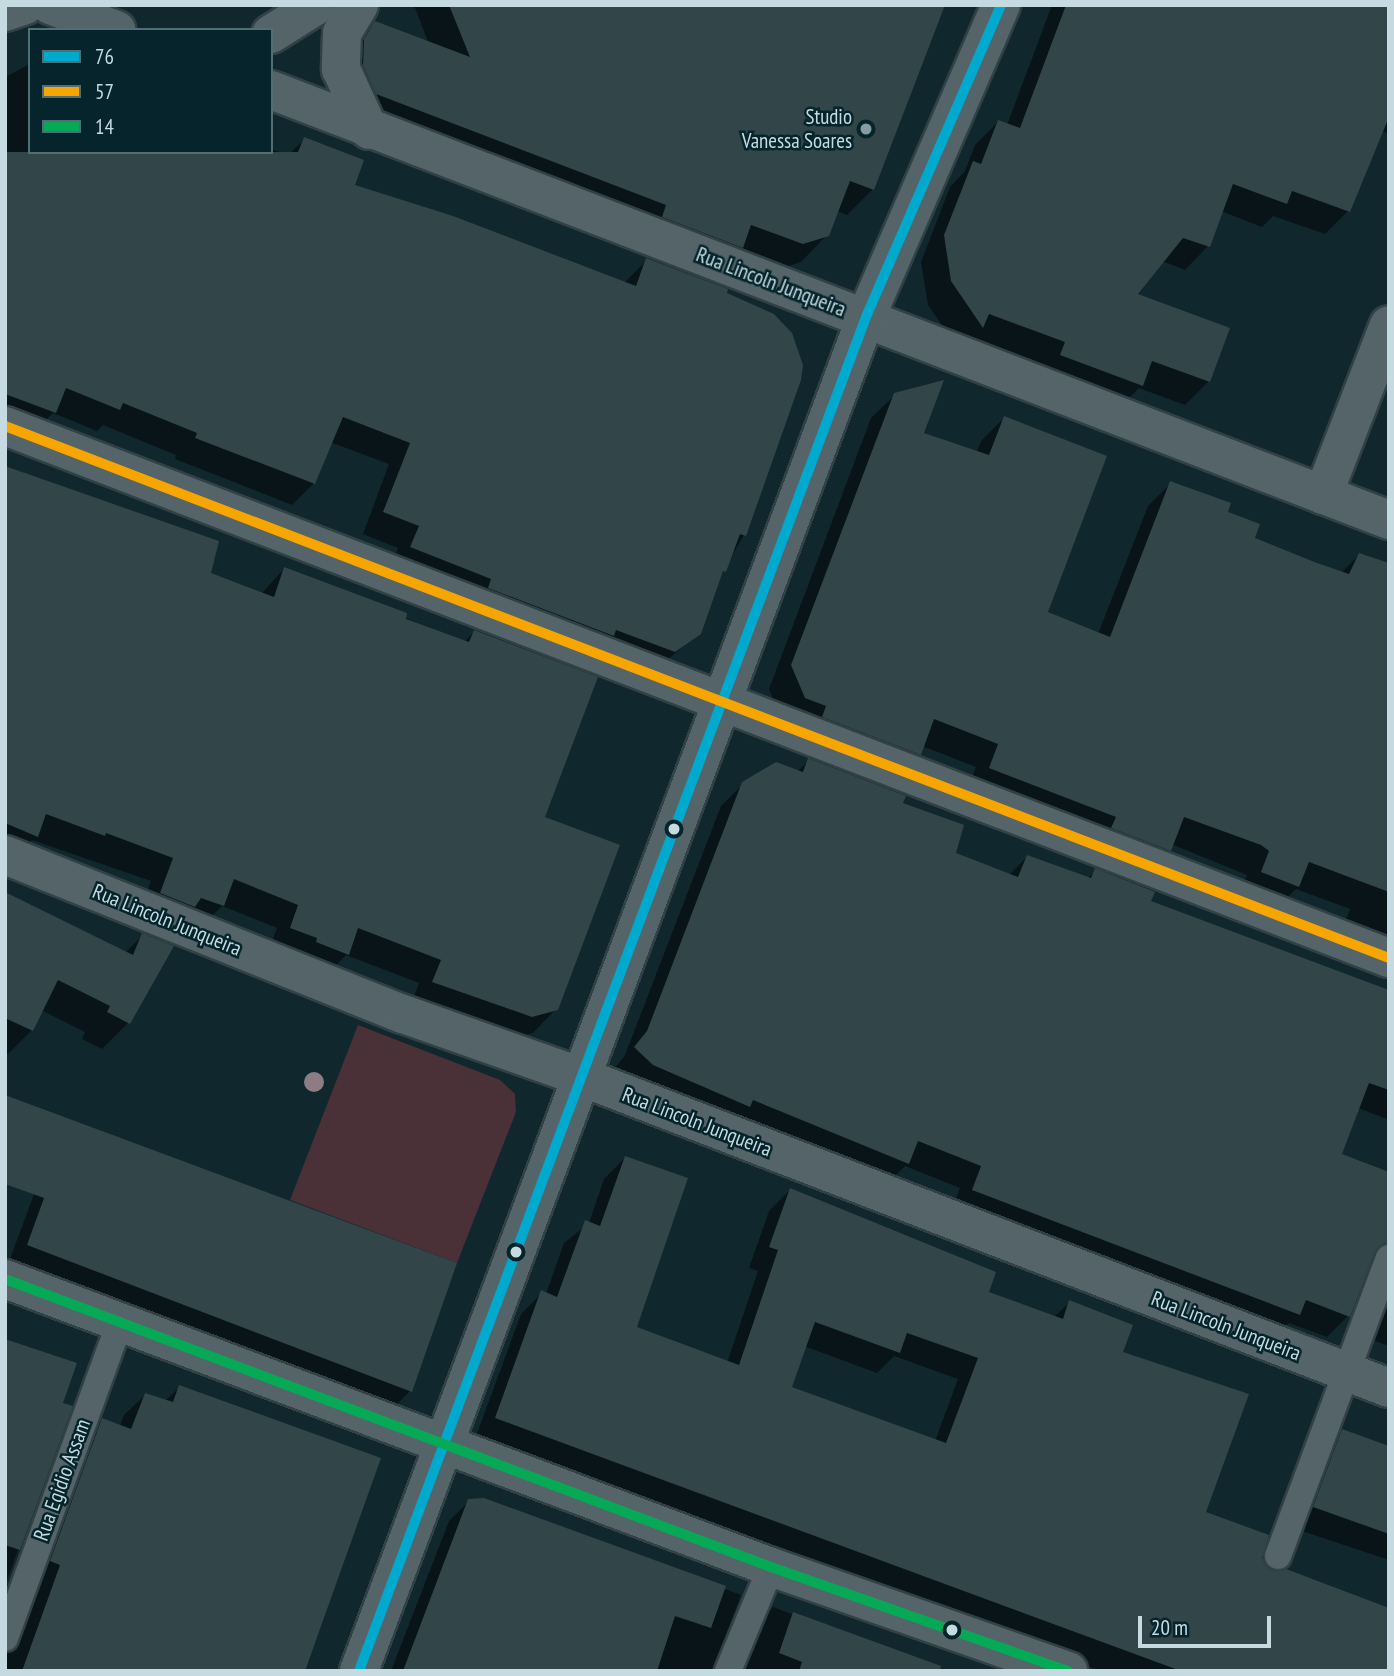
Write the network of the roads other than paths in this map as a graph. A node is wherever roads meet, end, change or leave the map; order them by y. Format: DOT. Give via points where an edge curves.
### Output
graph roads {
  1 [pos="25,5"];
  2 [pos="50,5"];
  3 [pos="317,5"];
  4 [pos="359,5"];
  5 [pos="1002,5"];
  6 [pos="5,12"];
  7 [pos="111,28"];
  8 [pos="273,33"];
  9 [pos="273,91"];
  10 [pos="369,131"];
  11 [pos="866,317"];
  12 [pos="1389,325"];
  13 [pos="5,426"];
  14 [pos="1323,495"];
  15 [pos="1389,520"];
  16 [pos="722,702"];
  17 [pos="5,855"];
  18 [pos="1389,958"];
  19 [pos="579,1076"];
  20 [pos="1389,1258"];
  21 [pos="5,1279"];
  22 [pos="120,1322"];
  23 [pos="1346,1373"];
  24 [pos="1389,1388"];
  25 [pos="443,1443"];
  26 [pos="1278,1556"];
  27 [pos="771,1567"];
  28 [pos="5,1638"];
  29 [pos="1061,1669"];
  30 [pos="359,1671"];
  31 [pos="728,1671"];
  1 -- 6 [label="street"];
  2 -- 7 [label="street"];
  3 -- 8 [label="street"];
  4 -- 10 [label="street" via="342,33 341,69"];
  5 -- 11 [label="street"];
  9 -- 10 [label="street, Rua Lincoln Junqueira"];
  10 -- 11 [label="street, Rua Lincoln Junqueira"];
  11 -- 14 [label="street, Rua Lincoln Junqueira"];
  11 -- 16 [label="street"];
  12 -- 14 [label="street"];
  13 -- 16 [label="street"];
  14 -- 15 [label="street, Rua Lincoln Junqueira"];
  16 -- 18 [label="street"];
  16 -- 19 [label="street"];
  17 -- 19 [label="street, Rua Lincoln Junqueira" via="403,1014"];
  19 -- 23 [label="street, Rua Lincoln Junqueira"];
  19 -- 25 [label="street"];
  20 -- 23 [label="lane"];
  21 -- 22 [label="street"];
  22 -- 25 [label="street"];
  22 -- 28 [label="lane, Rua Egidio Assam"];
  23 -- 24 [label="street, Rua Lincoln Junqueira"];
  23 -- 26 [label="lane"];
  25 -- 27 [label="street"];
  25 -- 30 [label="street"];
  27 -- 29 [label="street"];
  27 -- 31 [label="lane"];
}
